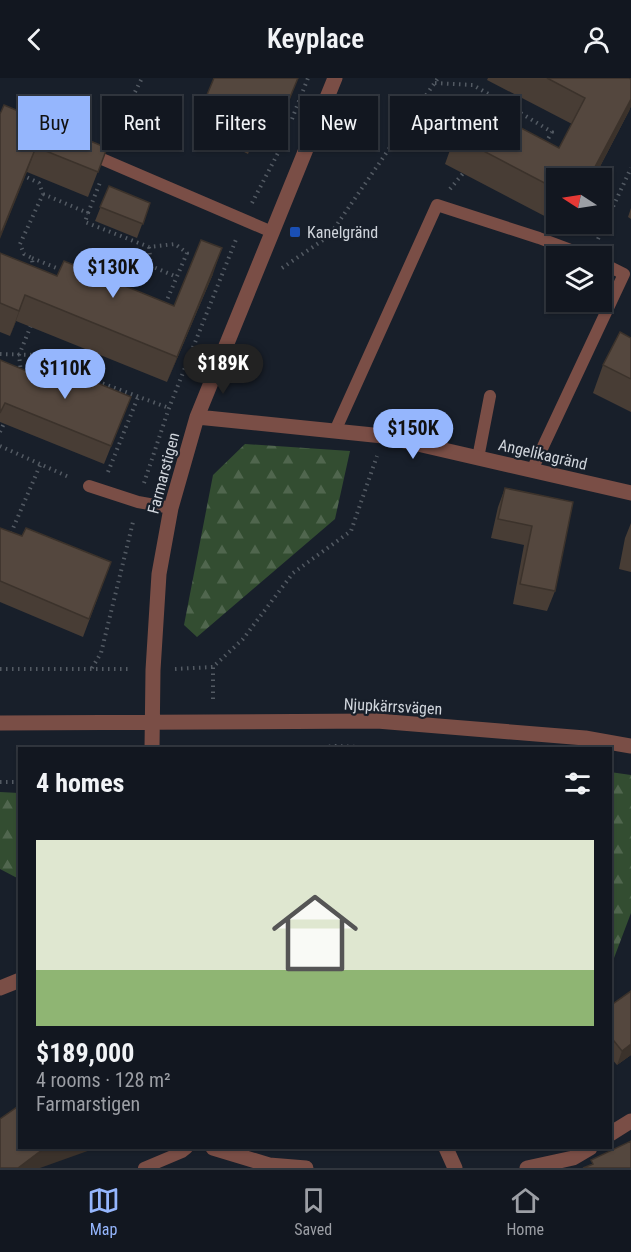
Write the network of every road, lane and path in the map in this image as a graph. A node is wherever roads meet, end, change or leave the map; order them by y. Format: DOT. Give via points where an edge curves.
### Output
graph roads {
  1 [pos="142,78"];
  2 [pos="335,78"];
  3 [pos="437,80"];
  4 [pos="135,92"];
  5 [pos="492,96"];
  6 [pos="520,113"];
  7 [pos="542,149"];
  8 [pos="81,150"];
  9 [pos="108,162"];
  10 [pos="631,168"];
  11 [pos="465,170"];
  12 [pos="20,174"];
  13 [pos="43,194"];
  14 [pos="437,206"];
  15 [pos="88,213"];
  16 [pos="272,232"];
  17 [pos="569,246"];
  18 [pos="594,246"];
  19 [pos="149,247"];
  20 [pos="188,253"];
  21 [pos="196,257"];
  22 [pos="32,258"];
  23 [pos="151,266"];
  24 [pos="215,266"];
  25 [pos="612,268"];
  26 [pos="33,270"];
  27 [pos="224,270"];
  28 [pos="73,275"];
  29 [pos="177,277"];
  30 [pos="115,291"];
  31 [pos="247,293"];
  32 [pos="612,300"];
  33 [pos="162,310"];
  34 [pos="606,312"];
  35 [pos="35,315"];
  36 [pos="0,354"];
  37 [pos="20,355"];
  38 [pos="55,366"];
  39 [pos="66,370"];
  40 [pos="21,375"];
  41 [pos="490,396"];
  42 [pos="138,397"];
  43 [pos="169,408"];
  44 [pos="9,413"];
  45 [pos="197,417"];
  46 [pos="335,431"];
  47 [pos="0,432"];
  48 [pos="383,436"];
  49 [pos="0,446"];
  50 [pos="478,458"];
  51 [pos="41,463"];
  52 [pos="532,470"];
  53 [pos="89,486"];
  54 [pos="631,493"];
  55 [pos="171,508"];
  56 [pos="6,531"];
  57 [pos="0,669"];
  58 [pos="153,670"];
  59 [pos="0,723"];
  60 [pos="152,723"];
  61 [pos="631,746"];
  62 [pos="152,747"];
  63 [pos="324,747"];
  64 [pos="360,747"];
  65 [pos="0,782"];
  66 [pos="18,782"];
  67 [pos="18,981"];
  68 [pos="0,988"];
  69 [pos="631,1121"];
  70 [pos="612,1133"];
  71 [pos="186,1149"];
  72 [pos="216,1149"];
  73 [pos="446,1149"];
  74 [pos="588,1149"];
  75 [pos="144,1168"];
  76 [pos="306,1168"];
  77 [pos="455,1168"];
  78 [pos="527,1168"];
  1 -- 4 [label="path"];
  2 -- 16 [label="street, Farmarstigen"];
  3 -- 5 [label="path" via="473,85"];
  3 -- 31 [label="path" via="329,236"];
  6 -- 7 [label="path" via="552,132"];
  8 -- 9 [label="lane"];
  9 -- 15 [label="path"];
  9 -- 16 [label="lane"];
  10 -- 18 [label="path"];
  11 -- 14 [label="path"];
  12 -- 13 [label="path" via="39,183"];
  13 -- 15 [label="path"];
  13 -- 22 [label="path" via="20,244 24,254"];
  14 -- 17 [label="lane"];
  14 -- 46 [label="lane"];
  15 -- 19 [label="path" via="85,222"];
  16 -- 31 [label="street, Farmarstigen"];
  19 -- 20 [label="path" via="176,244"];
  19 -- 23 [label="path"];
  20 -- 21 [label="path"];
  20 -- 29 [label="path"];
  22 -- 26 [label="path"];
  22 -- 28 [label="path"];
  23 -- 29 [label="path"];
  23 -- 30 [label="path"];
  24 -- 27 [label="path"];
  25 -- 32 [label="lane" via="624,274"];
  29 -- 33 [label="path"];
  31 -- 45 [label="street, Farmarstigen"];
  34 -- 52 [label="lane"];
  35 -- 37 [label="path"];
  36 -- 37 [label="path"];
  37 -- 38 [label="path" via="36,355"];
  37 -- 40 [label="path"];
  39 -- 42 [label="path"];
  41 -- 50 [label="lane"];
  42 -- 43 [label="path"];
  42 -- 53 [label="path" via="104,481"];
  44 -- 47 [label="path"];
  45 -- 46 [label="street, Angelikagränd"];
  45 -- 55 [label="street, Farmarstigen"];
  46 -- 48 [label="street, Angelikagränd"];
  48 -- 50 [label="street, Angelikagränd"];
  48 -- 58 [label="path" via="351,531 293,573 243,639 213,667"];
  49 -- 51 [label="path"];
  50 -- 52 [label="street, Angelikagränd"];
  51 -- 53 [label="path"];
  51 -- 56 [label="path" via="12,533"];
  52 -- 54 [label="street, Angelikagränd"];
  53 -- 55 [label="lane"];
  55 -- 58 [label="street, Farmarstigen" via="159,574"];
  57 -- 58 [label="path"];
  58 -- 60 [label="street, Farmarstigen"];
  59 -- 60 [label="street, Njupkärrsvägen"];
  60 -- 61 [label="street, Njupkärrsvägen" via="377,721 585,738"];
  60 -- 62 [label="street"];
  63 -- 64 [label="path"];
  65 -- 66 [label="path"];
  67 -- 68 [label="street"];
  69 -- 70 [label="street"];
  71 -- 75 [label="lane"];
  72 -- 76 [label="street" via="269,1165"];
  73 -- 77 [label="street"];
  74 -- 78 [label="street" via="573,1158"];
}
